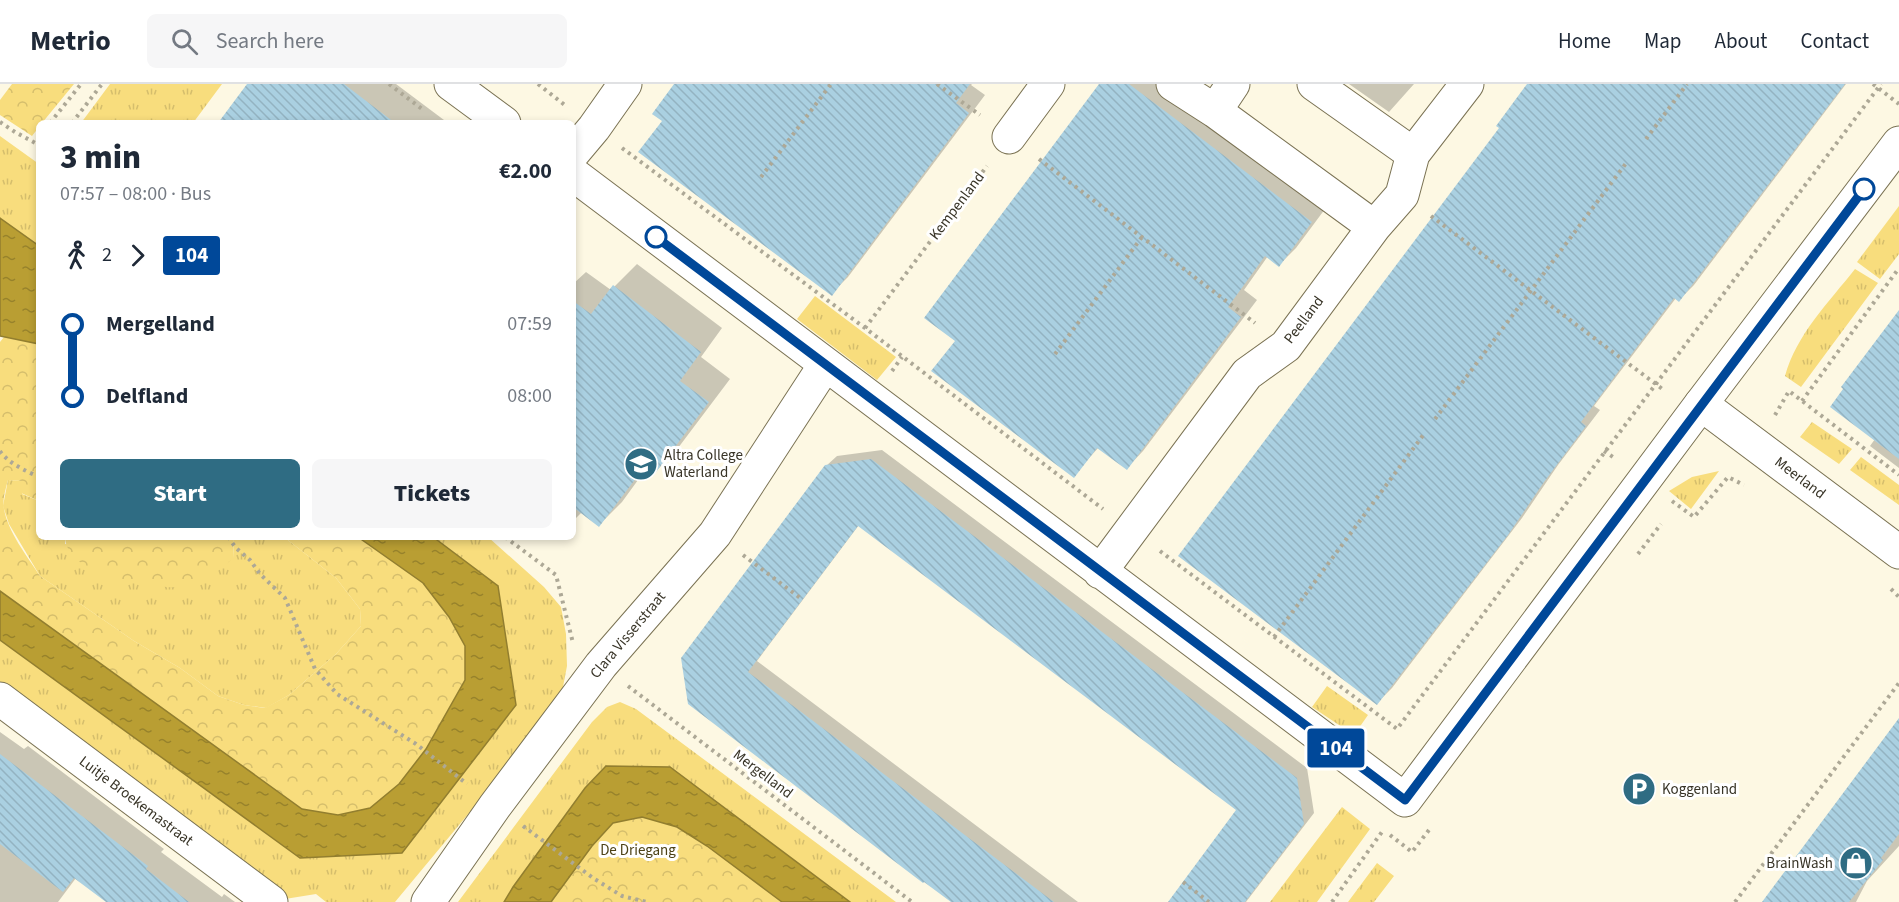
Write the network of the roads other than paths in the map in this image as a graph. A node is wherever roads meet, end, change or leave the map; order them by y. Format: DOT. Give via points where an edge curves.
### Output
graph roads {
  1 [pos="451,84"];
  2 [pos="625,84"];
  3 [pos="1048,84"];
  4 [pos="1173,84"];
  5 [pos="1233,84"];
  6 [pos="1314,84"];
  7 [pos="1467,84"];
  8 [pos="1215,111"];
  9 [pos="500,120"];
  10 [pos="1009,137"];
  11 [pos="1899,143"];
  12 [pos="576,149"];
  13 [pos="1413,154"];
  14 [pos="576,176"];
  15 [pos="1374,227"];
  16 [pos="825,365"];
  17 [pos="1698,409"];
  18 [pos="1899,552"];
  19 [pos="1100,572"];
  20 [pos="0,699"];
  21 [pos="272,902"];
  22 [pos="428,902"];
  1 -- 9 [label="street"];
  2 -- 12 [label="street"];
  3 -- 10 [label="street"];
  4 -- 8 [label="street"];
  5 -- 8 [label="street"];
  6 -- 13 [label="street"];
  7 -- 13 [label="street, Peelland"];
  8 -- 15 [label="street"];
  11 -- 17 [label="street"];
  13 -- 15 [label="street, Peelland" via="1402,195"];
  14 -- 16 [label="street"];
  15 -- 19 [label="street, Peelland" via="1286,346 1247,374"];
  16 -- 19 [label="street"];
  16 -- 22 [label="street, Clara Visserstraat" via="715,534 601,665"];
  17 -- 18 [label="street, Meerland"];
  17 -- 19 [label="street" via="1405,800"];
  20 -- 21 [label="street, Luitje Broekemastraat"];
}
